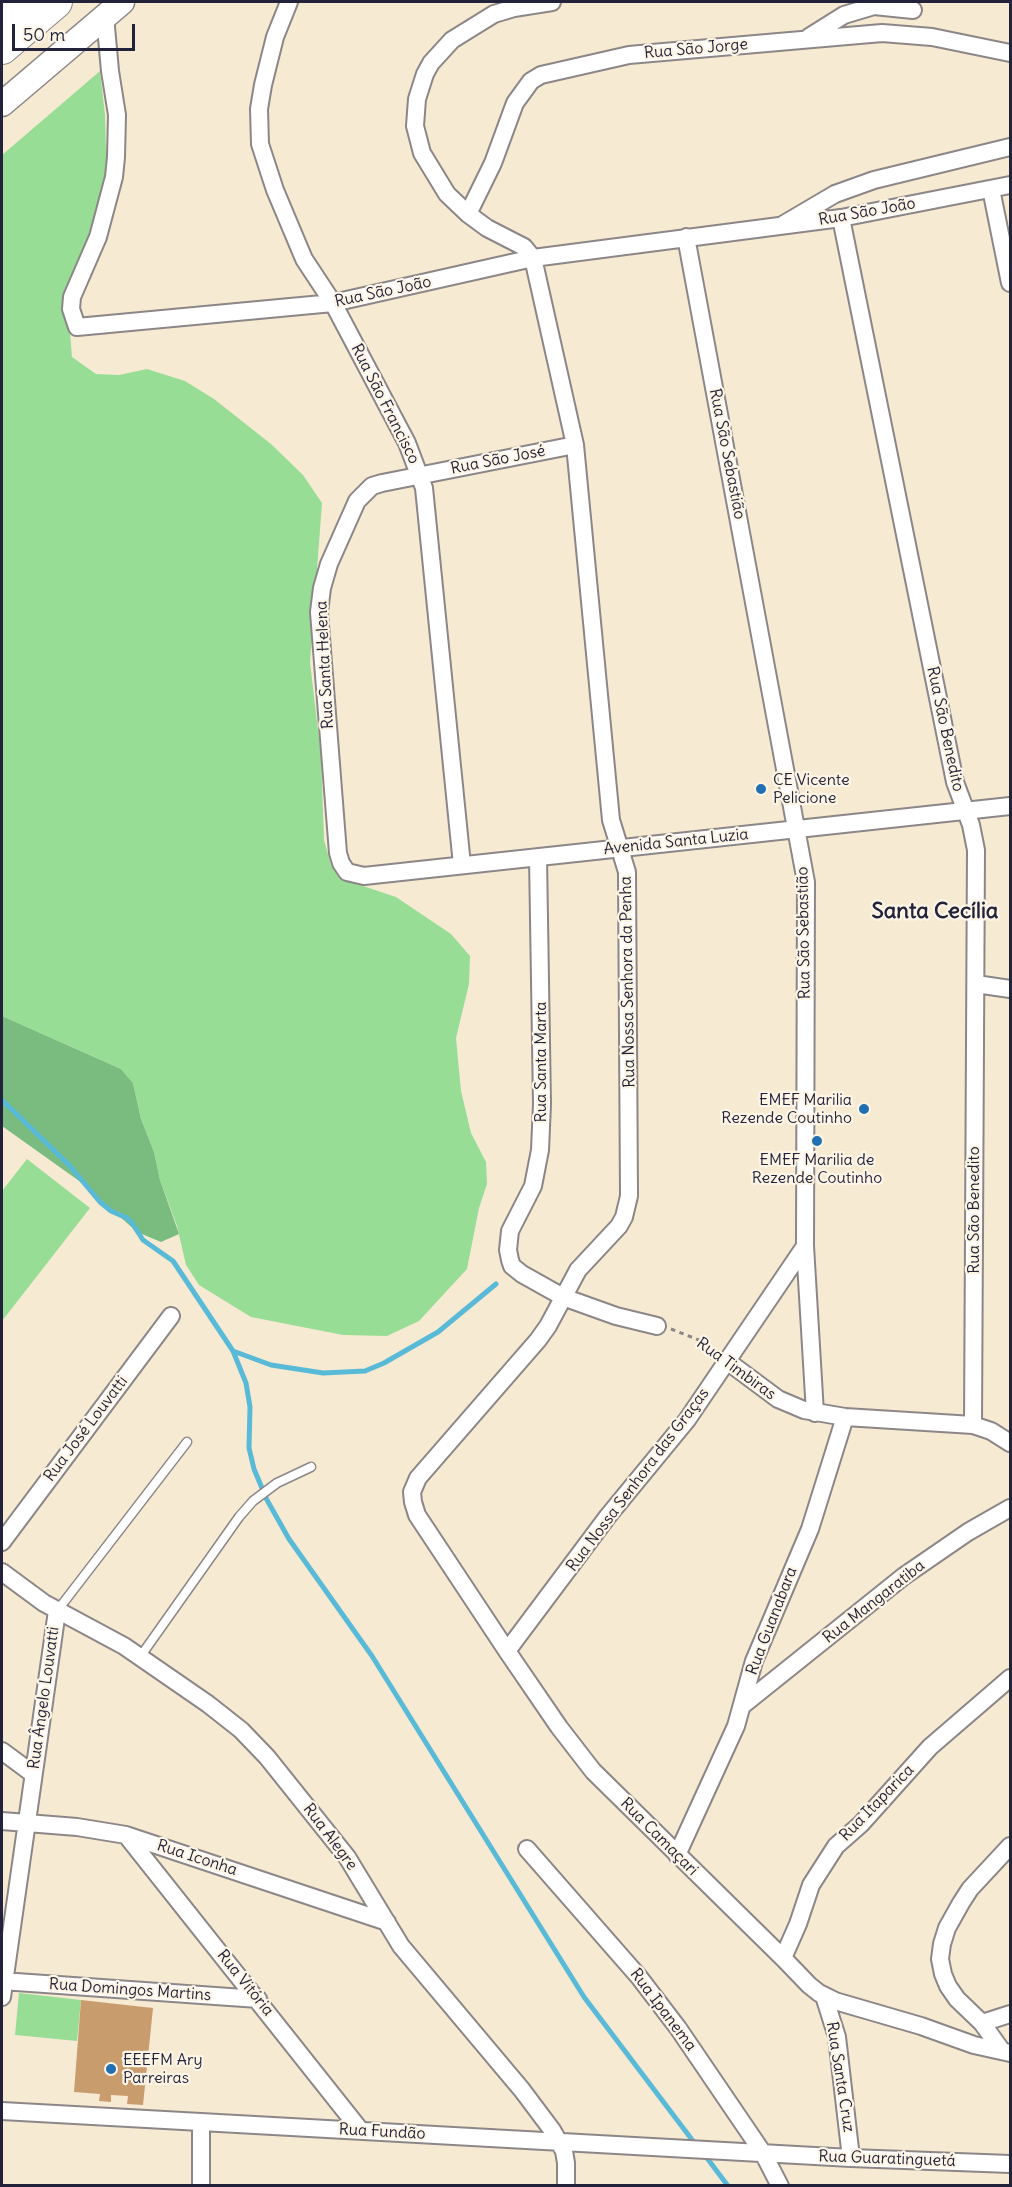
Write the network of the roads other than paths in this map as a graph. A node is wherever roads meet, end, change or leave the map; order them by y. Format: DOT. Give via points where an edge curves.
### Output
graph roads {
  1 [pos="20,2"];
  2 [pos="56,2"];
  3 [pos="289,2"];
  4 [pos="552,2"];
  5 [pos="113,9"];
  6 [pos="913,10"];
  7 [pos="2,17"];
  8 [pos="806,39"];
  9 [pos="2,48"];
  10 [pos="1011,53"];
  11 [pos="2,104"];
  12 [pos="1011,147"];
  13 [pos="1011,185"];
  14 [pos="992,189"];
  15 [pos="468,214"];
  16 [pos="841,218"];
  17 [pos="778,227"];
  18 [pos="686,237"];
  19 [pos="533,258"];
  20 [pos="1011,283"];
  21 [pos="333,303"];
  22 [pos="575,445"];
  23 [pos="420,475"];
  24 [pos="1011,806"];
  25 [pos="965,812"];
  26 [pos="797,828"];
  27 [pos="619,848"];
  28 [pos="538,857"];
  29 [pos="462,866"];
  30 [pos="344,869"];
  31 [pos="976,984"];
  32 [pos="1011,989"];
  33 [pos="805,1246"];
  34 [pos="563,1297"];
  35 [pos="171,1316"];
  36 [pos="657,1326"];
  37 [pos="727,1361"];
  38 [pos="814,1413"];
  39 [pos="844,1417"];
  40 [pos="973,1425"];
  41 [pos="187,1442"];
  42 [pos="1011,1443"];
  43 [pos="311,1467"];
  44 [pos="412,1495"];
  45 [pos="1011,1508"];
  46 [pos="2,1542"];
  47 [pos="2,1572"];
  48 [pos="57,1611"];
  49 [pos="507,1651"];
  50 [pos="140,1657"];
  51 [pos="1011,1678"];
  52 [pos="743,1705"];
  53 [pos="2,1751"];
  54 [pos="33,1774"];
  55 [pos="2,1821"];
  56 [pos="27,1823"];
  57 [pos="126,1835"];
  58 [pos="1011,1846"];
  59 [pos="527,1849"];
  60 [pos="677,1855"];
  61 [pos="387,1922"];
  62 [pos="783,1958"];
  63 [pos="2,1986"];
  64 [pos="824,1996"];
  65 [pos="258,1999"];
  66 [pos="1011,2014"];
  67 [pos="982,2023"];
  68 [pos="1006,2052"];
  69 [pos="2,2111"];
  70 [pos="201,2122"];
  71 [pos="361,2131"];
  72 [pos="559,2142"];
  73 [pos="763,2153"];
  74 [pos="851,2158"];
  75 [pos="1011,2164"];
  76 [pos="201,2186"];
  77 [pos="566,2186"];
  78 [pos="780,2186"];
  1 -- 7 [label="highway"];
  2 -- 9 [label="highway"];
  3 -- 21 [label="street, Rua São Francisco" via="263,85 260,144 304,259"];
  4 -- 15 [label="street" via="514,8 477,23 452,40 424,74 415,126 422,153 447,194"];
  5 -- 11 [label="main road"];
  5 -- 21 [label="street, Rua São João" via="110,71 117,116 114,177 98,237 72,297 70,309 77,327"];
  6 -- 8 [label="street" via="874,6 844,15"];
  8 -- 10 [label="street, Rua São Jorge" via="882,33 932,37"];
  8 -- 15 [label="street, Rua São Jorge" via="629,55 541,75 531,81 515,103 493,164"];
  12 -- 17 [label="street" via="874,180 835,194"];
  13 -- 14 [label="street, Rua São João"];
  14 -- 16 [label="street, Rua São João"];
  14 -- 20 [label="street"];
  15 -- 19 [label="street" via="520,244"];
  16 -- 17 [label="street, Rua São João"];
  16 -- 25 [label="street, Rua São Benedito" via="955,782"];
  17 -- 18 [label="street, Rua São João"];
  18 -- 19 [label="street, Rua São João"];
  18 -- 26 [label="street, Rua São Sebastião"];
  19 -- 21 [label="street, Rua São João"];
  19 -- 22 [label="street, Rua Nossa Senhora da Penha"];
  21 -- 23 [label="street, Rua São Francisco"];
  22 -- 23 [label="street, Rua São José"];
  22 -- 27 [label="street, Rua Nossa Senhora da Penha" via="611,820"];
  23 -- 29 [label="street, Rua São Francisco" via="427,505"];
  23 -- 30 [label="street, Rua Santa Helena" via="372,486 357,501 328,564 322,588 319,612 338,853"];
  24 -- 25 [label="street, Avenida Santa Luzia"];
  25 -- 26 [label="street, Avenida Santa Luzia"];
  25 -- 31 [label="street, Rua São Benedito" via="976,850"];
  26 -- 27 [label="street, Avenida Santa Luzia"];
  26 -- 33 [label="street, Rua São Sebastião" via="806,882"];
  27 -- 28 [label="street, Avenida Santa Luzia"];
  27 -- 34 [label="street, Rua Nossa Senhora da Penha" via="627,872 629,1196 619,1226 578,1270"];
  28 -- 29 [label="street, Avenida Santa Luzia"];
  28 -- 34 [label="street, Rua Santa Marta" via="540,1150 533,1186 510,1231 508,1250 512,1266"];
  29 -- 30 [label="street, Avenida Santa Luzia" via="364,876"];
  31 -- 32 [label="street"];
  31 -- 40 [label="street, Rua São Benedito"];
  33 -- 37 [label="street, Rua Nossa Senhora das Graças"];
  33 -- 38 [label="street, Rua São Sebastião"];
  34 -- 36 [label="street" via="616,1317"];
  34 -- 44 [label="street, Rua Nossa Senhora da Penha" via="538,1340 418,1478"];
  35 -- 46 [label="street, Rua José Louvatti"];
  37 -- 38 [label="street, Rua Timbiras" via="778,1399"];
  37 -- 49 [label="street, Rua Nossa Senhora das Graças" via="687,1420"];
  38 -- 39 [label="street, Rua Timbiras"];
  39 -- 40 [label="street, Rua Timbiras"];
  39 -- 52 [label="street, Rua Guanabara" via="813,1521 754,1661"];
  40 -- 42 [label="street, Rua Timbiras"];
  41 -- 48 [label="lane, Rua Ângelo Louvatti"];
  43 -- 50 [label="lane" via="277,1483 253,1501"];
  44 -- 49 [label="street, Rua Camaçari" via="417,1515"];
  45 -- 52 [label="street, Rua Mangaratiba" via="904,1576"];
  47 -- 48 [label="street, Rua Alegre"];
  48 -- 50 [label="street, Rua Alegre"];
  48 -- 54 [label="street, Rua Ângelo Louvatti"];
  49 -- 60 [label="street, Rua Camaçari" via="593,1771"];
  50 -- 61 [label="street, Rua Alegre" via="208,1704 267,1757 347,1857"];
  51 -- 62 [label="street, Rua Itaparica" via="930,1747 836,1846 811,1885"];
  52 -- 60 [label="street, Rua Guanabara" via="730,1742"];
  53 -- 54 [label="street"];
  54 -- 56 [label="street, Rua Ângelo Louvatti"];
  55 -- 56 [label="street, Rua Iconha"];
  56 -- 57 [label="street, Rua Iconha"];
  56 -- 63 [label="street, Rua Ângelo Louvatti"];
  57 -- 61 [label="street, Rua Iconha"];
  57 -- 65 [label="street, Rua Vitória"];
  58 -- 67 [label="street" via="970,1889 952,1917 942,1944 940,1959 948,1986"];
  59 -- 73 [label="street, Rua Ipanema" via="639,1977"];
  60 -- 62 [label="street, Rua Camaçari"];
  61 -- 72 [label="street, Rua Alegre" via="401,1946 522,2090"];
  62 -- 64 [label="street, Rua Camaçari"];
  63 -- 65 [label="street, Rua Domingos Martins"];
  64 -- 68 [label="street, Rua Camaçari"];
  64 -- 74 [label="street, Rua Santa Cruz" via="837,2037"];
  65 -- 71 [label="street, Rua Vitória"];
  66 -- 67 [label="street"];
  67 -- 68 [label="street"];
  69 -- 70 [label="street, Rua Fundão"];
  70 -- 71 [label="street, Rua Fundão"];
  70 -- 76 [label="street"];
  71 -- 72 [label="street, Rua Fundão"];
  72 -- 73 [label="street, Rua Fundão"];
  72 -- 77 [label="street, Rua Alegre" via="566,2163"];
  73 -- 74 [label="street, Rua Guaratinguetá"];
  73 -- 78 [label="street, Rua Ipanema"];
  74 -- 75 [label="street, Rua Guaratinguetá"];
}
